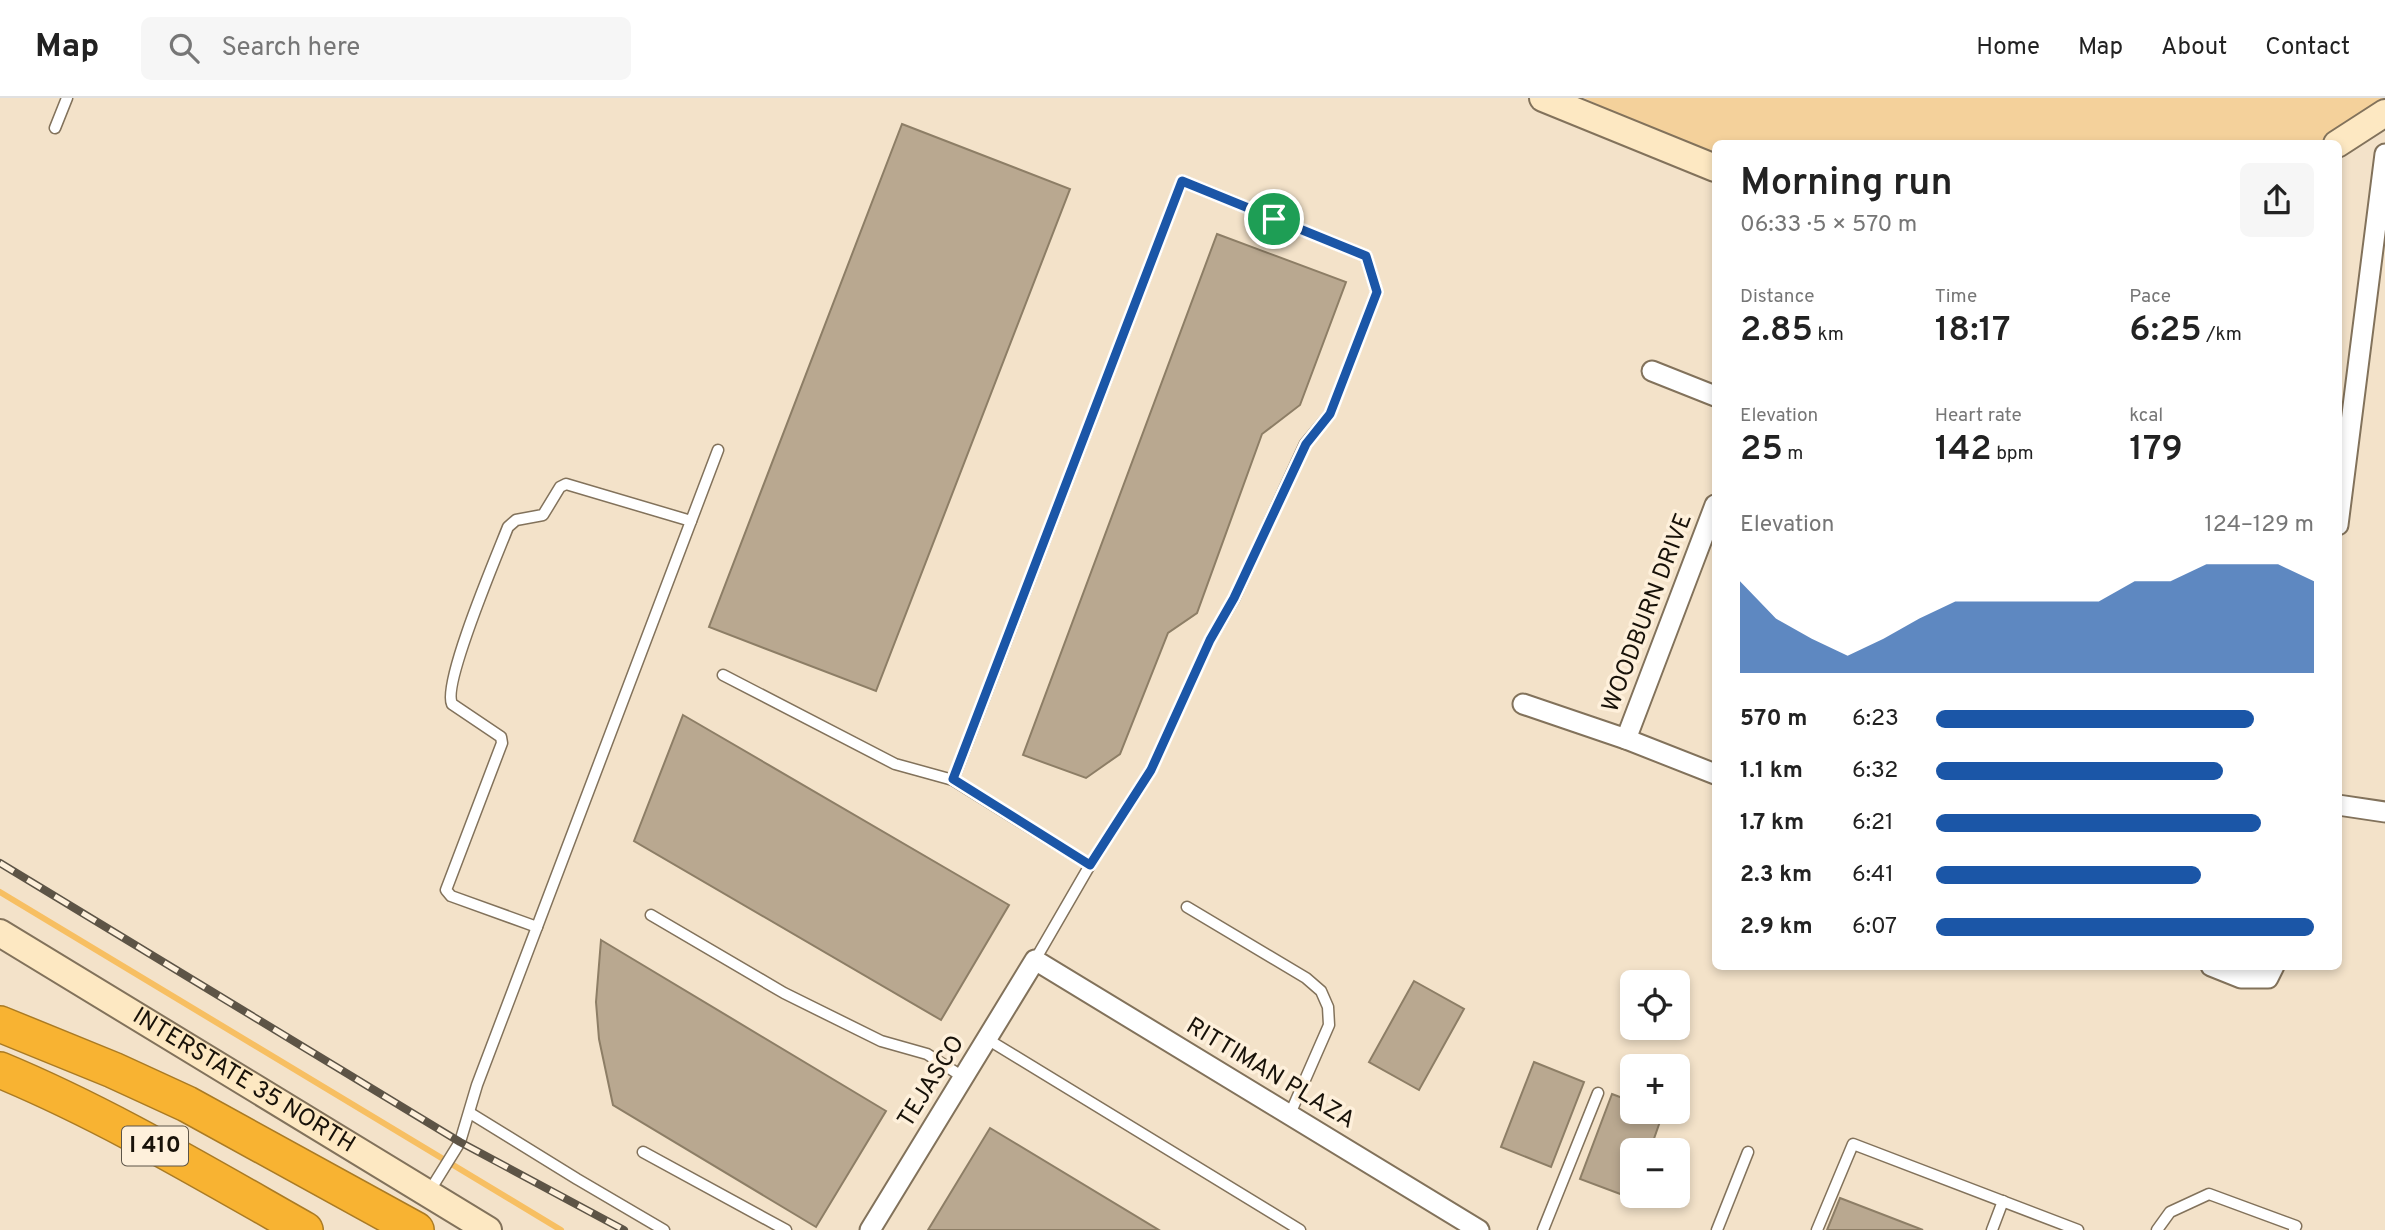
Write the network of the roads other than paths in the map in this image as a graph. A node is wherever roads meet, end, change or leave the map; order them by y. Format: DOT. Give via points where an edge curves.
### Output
graph roads {
  1 [pos="67,98"];
  2 [pos="1543,98"];
  3 [pos="2385,113"];
  4 [pos="55,128"];
  5 [pos="2342,141"];
  6 [pos="2385,154"];
  7 [pos="1712,167"];
  8 [pos="1652,371"];
  9 [pos="1712,395"];
  10 [pos="718,450"];
  11 [pos="2342,493"];
  12 [pos="1712,513"];
  13 [pos="691,521"];
  14 [pos="723,675"];
  15 [pos="1523,704"];
  16 [pos="1626,739"];
  17 [pos="1712,773"];
  18 [pos="953,779"];
  19 [pos="2342,806"];
  20 [pos="2385,811"];
  21 [pos="1090,865"];
  22 [pos="1187,907"];
  23 [pos="651,915"];
  24 [pos="537,927"];
  25 [pos="0,933"];
  26 [pos="1035,960"];
  27 [pos="2221,970"];
  28 [pos="2271,972"];
  29 [pos="0,1024"];
  30 [pos="987,1040"];
  31 [pos="0,1070"];
  32 [pos="963,1077"];
  33 [pos="1598,1093"];
  34 [pos="470,1113"];
  35 [pos="1290,1114"];
  36 [pos="643,1152"];
  37 [pos="1748,1152"];
  38 [pos="428,1193"];
  39 [pos="2003,1202"];
  40 [pos="305,1230"];
  41 [pos="416,1230"];
  42 [pos="488,1230"];
  43 [pos="664,1230"];
  44 [pos="786,1230"];
  45 [pos="870,1230"];
  46 [pos="1300,1230"];
  47 [pos="1479,1230"];
  48 [pos="1543,1230"];
  49 [pos="1717,1230"];
  50 [pos="1817,1230"];
  51 [pos="1992,1230"];
  52 [pos="2078,1230"];
  53 [pos="2157,1230"];
  54 [pos="2294,1230"];
  1 -- 4 [label="lane"];
  2 -- 7 [label="main road"];
  3 -- 5 [label="main road"];
  6 -- 11 [label="street"];
  8 -- 9 [label="street"];
  10 -- 13 [label="lane"];
  12 -- 16 [label="street, WOODBURN DRIVE"];
  13 -- 24 [label="lane"];
  13 -- 24 [label="lane" via="566,484 560,487 543,515 516,520 508,527 455,666 449,697 452,704 500,737 502,743 446,890"];
  14 -- 18 [label="lane" via="895,764"];
  15 -- 16 [label="street"];
  16 -- 17 [label="street"];
  18 -- 21 [label="lane"];
  18 -- 21 [label="lane" via="1182,181 1366,256 1377,292 1330,414 1306,444 1151,770"];
  19 -- 20 [label="street"];
  21 -- 26 [label="lane"];
  22 -- 35 [label="lane" via="1321,991 1329,1025"];
  23 -- 32 [label="lane" via="784,993 881,1041 927,1054"];
  24 -- 34 [label="lane"];
  25 -- 38 [label="main road, INTERSTATE 35 NORTH"];
  26 -- 30 [label="street, TEJASCO"];
  26 -- 35 [label="street, RITTIMAN PLAZA"];
  27 -- 28 [label="street" via="2241,978"];
  29 -- 41 [label="highway" via="187,1104"];
  30 -- 32 [label="street, TEJASCO"];
  30 -- 46 [label="lane"];
  31 -- 40 [label="highway, I 410" via="137,1137"];
  32 -- 45 [label="street, TEJASCO"];
  33 -- 48 [label="lane"];
  34 -- 38 [label="lane" via="460,1142"];
  34 -- 43 [label="lane"];
  35 -- 47 [label="street, RITTIMAN PLAZA"];
  36 -- 44 [label="lane"];
  37 -- 49 [label="lane"];
  38 -- 42 [label="main road, INTERSTATE 35 NORTH"];
  39 -- 50 [label="lane" via="1853,1144"];
  39 -- 51 [label="lane"];
  39 -- 52 [label="lane"];
  53 -- 54 [label="lane" via="2170,1212 2209,1194 2296,1226"];
}
